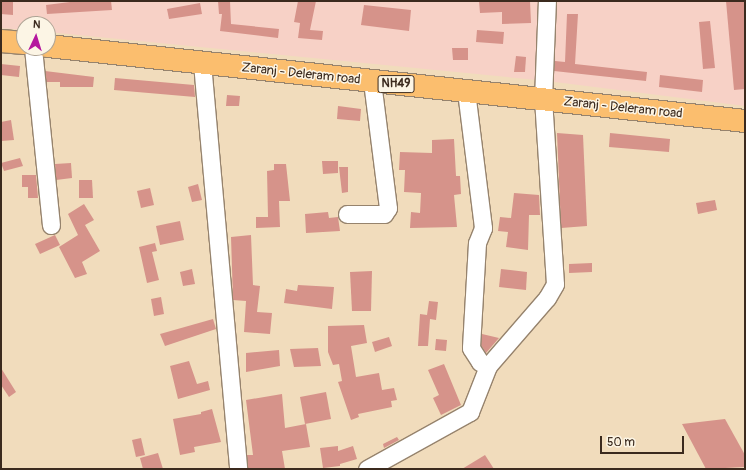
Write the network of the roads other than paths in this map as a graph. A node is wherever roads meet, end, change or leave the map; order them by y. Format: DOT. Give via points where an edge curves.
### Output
graph roads {
  1 [pos="547,1"];
  2 [pos="1,41"];
  3 [pos="16,42"];
  4 [pos="56,47"];
  5 [pos="34,56"];
  6 [pos="202,63"];
  7 [pos="372,82"];
  8 [pos="466,91"];
  9 [pos="543,99"];
  10 [pos="745,121"];
  11 [pos="347,214"];
  12 [pos="51,225"];
  13 [pos="488,366"];
  14 [pos="238,469"];
  15 [pos="367,469"];
  1 -- 9 [label="street"];
  2 -- 3 [label="highway"];
  4 -- 6 [label="highway, Zaranj - Deleram road / NH49"];
  5 -- 12 [label="street"];
  6 -- 7 [label="highway, Zaranj - Deleram road / NH49"];
  6 -- 14 [label="street"];
  7 -- 8 [label="highway, Zaranj - Deleram road / NH49"];
  7 -- 11 [label="street" via="388,208 384,214"];
  8 -- 9 [label="highway, Zaranj - Deleram road / NH49"];
  8 -- 13 [label="street" via="482,228 476,243 471,348 480,362"];
  9 -- 10 [label="highway, Zaranj - Deleram road / NH49"];
  9 -- 13 [label="street" via="555,284 547,298"];
  13 -- 15 [label="street" via="473,407 465,417"];
}
